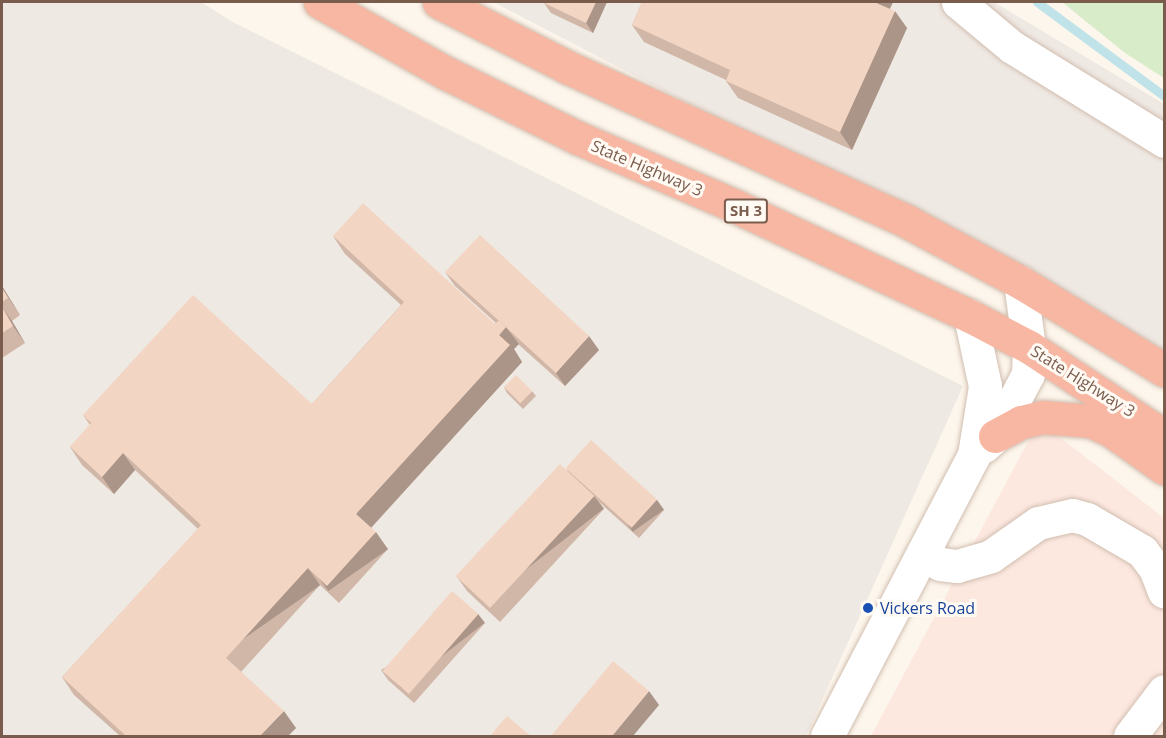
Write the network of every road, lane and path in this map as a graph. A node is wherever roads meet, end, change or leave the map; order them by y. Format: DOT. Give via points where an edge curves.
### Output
graph roads {
  1 [pos="320,2"];
  2 [pos="439,2"];
  3 [pos="958,2"];
  4 [pos="1164,141"];
  5 [pos="1020,282"];
  6 [pos="970,316"];
  7 [pos="1029,347"];
  8 [pos="1164,370"];
  9 [pos="1164,436"];
  10 [pos="985,445"];
  11 [pos="1164,468"];
  12 [pos="924,555"];
  13 [pos="1164,591"];
  14 [pos="1164,691"];
  15 [pos="827,736"];
  16 [pos="1130,736"];
  1 -- 6 [label="highway, State Highway 3 / SH 3" via="448,74 579,138"];
  2 -- 5 [label="highway" via="567,67 908,222"];
  3 -- 4 [label="street" via="1012,47"];
  5 -- 7 [label="street"];
  5 -- 8 [label="highway"];
  6 -- 7 [label="highway, State Highway 3 / SH 3"];
  6 -- 10 [label="street" via="985,386"];
  7 -- 9 [label="highway, State Highway 3 / SH 3"];
  7 -- 10 [label="street" via="1028,374"];
  10 -- 11 [label="highway" via="1021,422 1043,417 1091,421"];
  10 -- 12 [label="street"];
  12 -- 13 [label="street" via="940,564 957,566 991,556 1038,523 1072,515 1087,519 1142,551 1155,568"];
  12 -- 15 [label="street"];
  14 -- 16 [label="street"];
}
